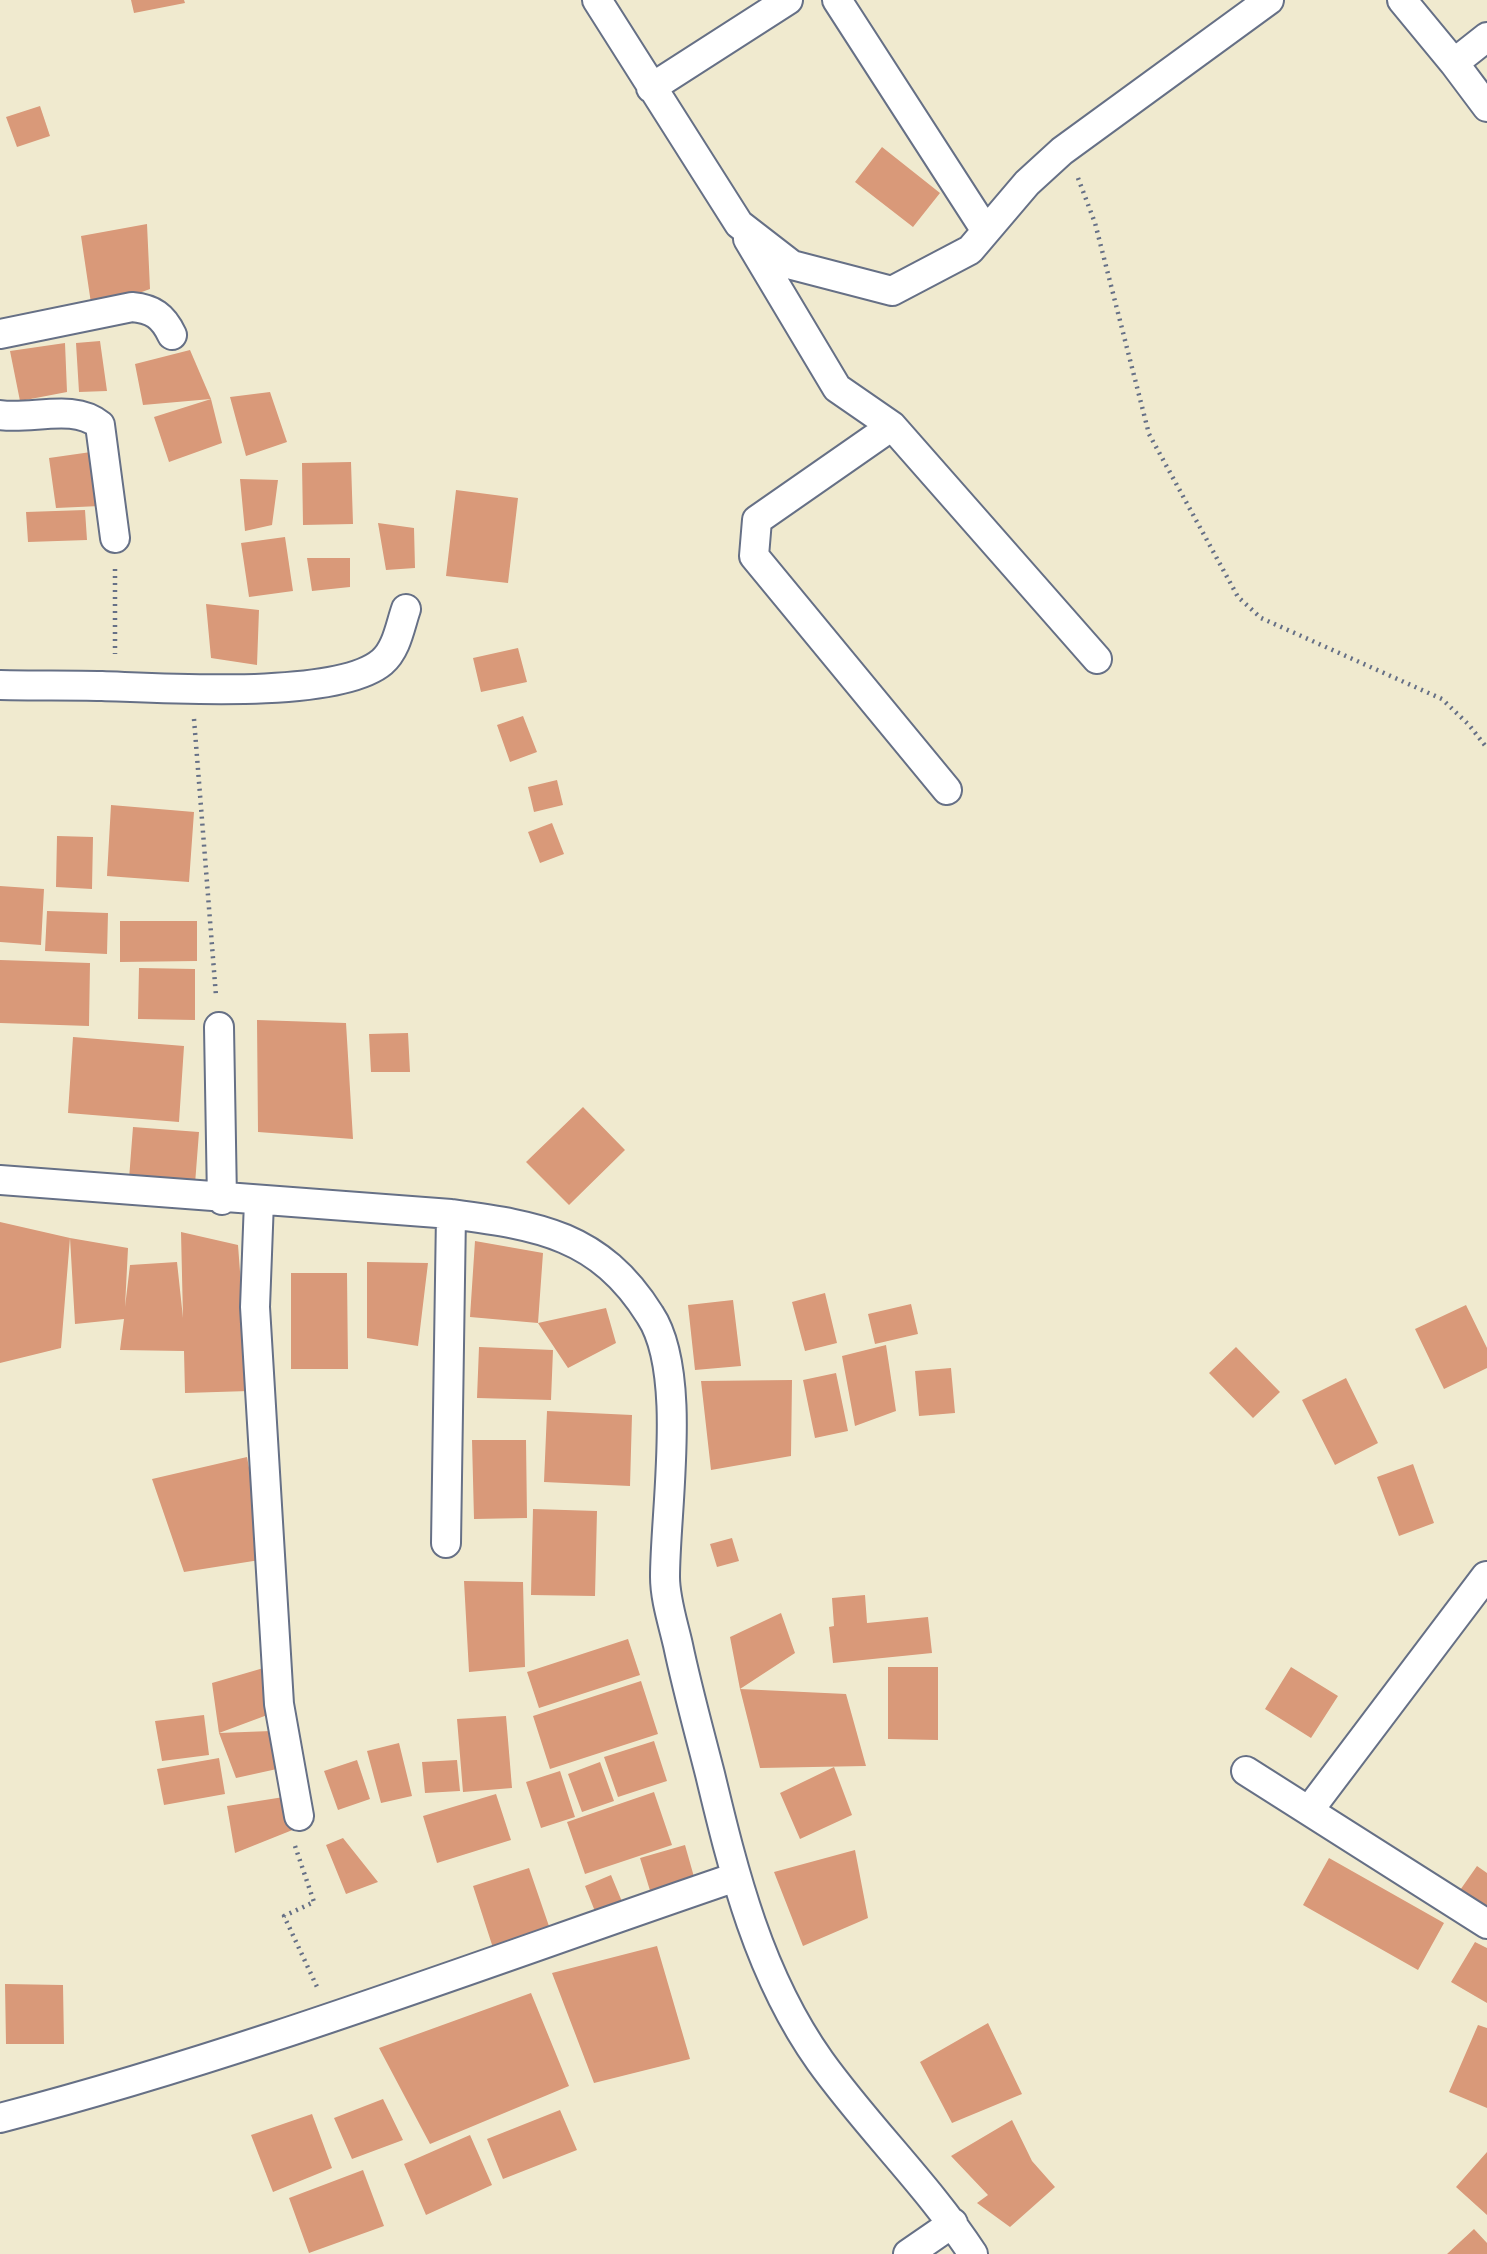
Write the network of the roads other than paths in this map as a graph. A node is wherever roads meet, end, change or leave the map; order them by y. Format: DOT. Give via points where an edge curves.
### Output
graph roads {
  1 [pos="597,0"];
  2 [pos="788,0"];
  3 [pos="837,0"];
  4 [pos="1269,0"];
  5 [pos="1402,0"];
  6 [pos="1487,37"];
  7 [pos="1454,63"];
  8 [pos="651,88"];
  9 [pos="1487,107"];
  10 [pos="739,224"];
  11 [pos="986,231"];
  12 [pos="0,334"];
  13 [pos="172,335"];
  14 [pos="0,415"];
  15 [pos="892,426"];
  16 [pos="115,538"];
  17 [pos="406,608"];
  18 [pos="1097,659"];
  19 [pos="0,685"];
  20 [pos="947,790"];
  21 [pos="219,1027"];
  22 [pos="0,1180"];
  23 [pos="222,1199"];
  24 [pos="259,1201"];
  25 [pos="451,1214"];
  26 [pos="446,1543"];
  27 [pos="1486,1576"];
  28 [pos="1246,1771"];
  29 [pos="1310,1809"];
  30 [pos="299,1816"];
  31 [pos="736,1877"];
  32 [pos="1487,1924"];
  33 [pos="0,2118"];
  34 [pos="953,2223"];
  35 [pos="908,2254"];
  36 [pos="973,2254"];
  1 -- 8 [label="street"];
  2 -- 8 [label="street"];
  3 -- 11 [label="street"];
  4 -- 11 [label="street" via="1062,151"];
  5 -- 7 [label="street"];
  6 -- 7 [label="street"];
  7 -- 9 [label="street"];
  8 -- 10 [label="street"];
  10 -- 11 [label="street" via="792,265 892,290 970,250"];
  10 -- 15 [label="street" via="837,388"];
  12 -- 13 [label="street" via="132,307 147,308 163,317"];
  14 -- 16 [label="street" via="81,415 100,425"];
  15 -- 18 [label="street"];
  15 -- 20 [label="street" via="757,520 754,556"];
  17 -- 19 [label="street" via="395,644 382,662 340,680 191,690"];
  21 -- 23 [label="street"];
  22 -- 23 [label="street"];
  23 -- 24 [label="street"];
  24 -- 25 [label="street"];
  24 -- 30 [label="street" via="255,1307 278,1692"];
  25 -- 26 [label="street"];
  25 -- 31 [label="street" via="520,1223 571,1240 604,1260 652,1316 666,1358 673,1455 665,1580"];
  27 -- 29 [label="street"];
  28 -- 29 [label="street"];
  29 -- 32 [label="street"];
  31 -- 33 [label="street" via="105,2091"];
  31 -- 34 [label="street" via="763,1959 820,2060"];
  34 -- 35 [label="street"];
  34 -- 36 [label="street"];
}
